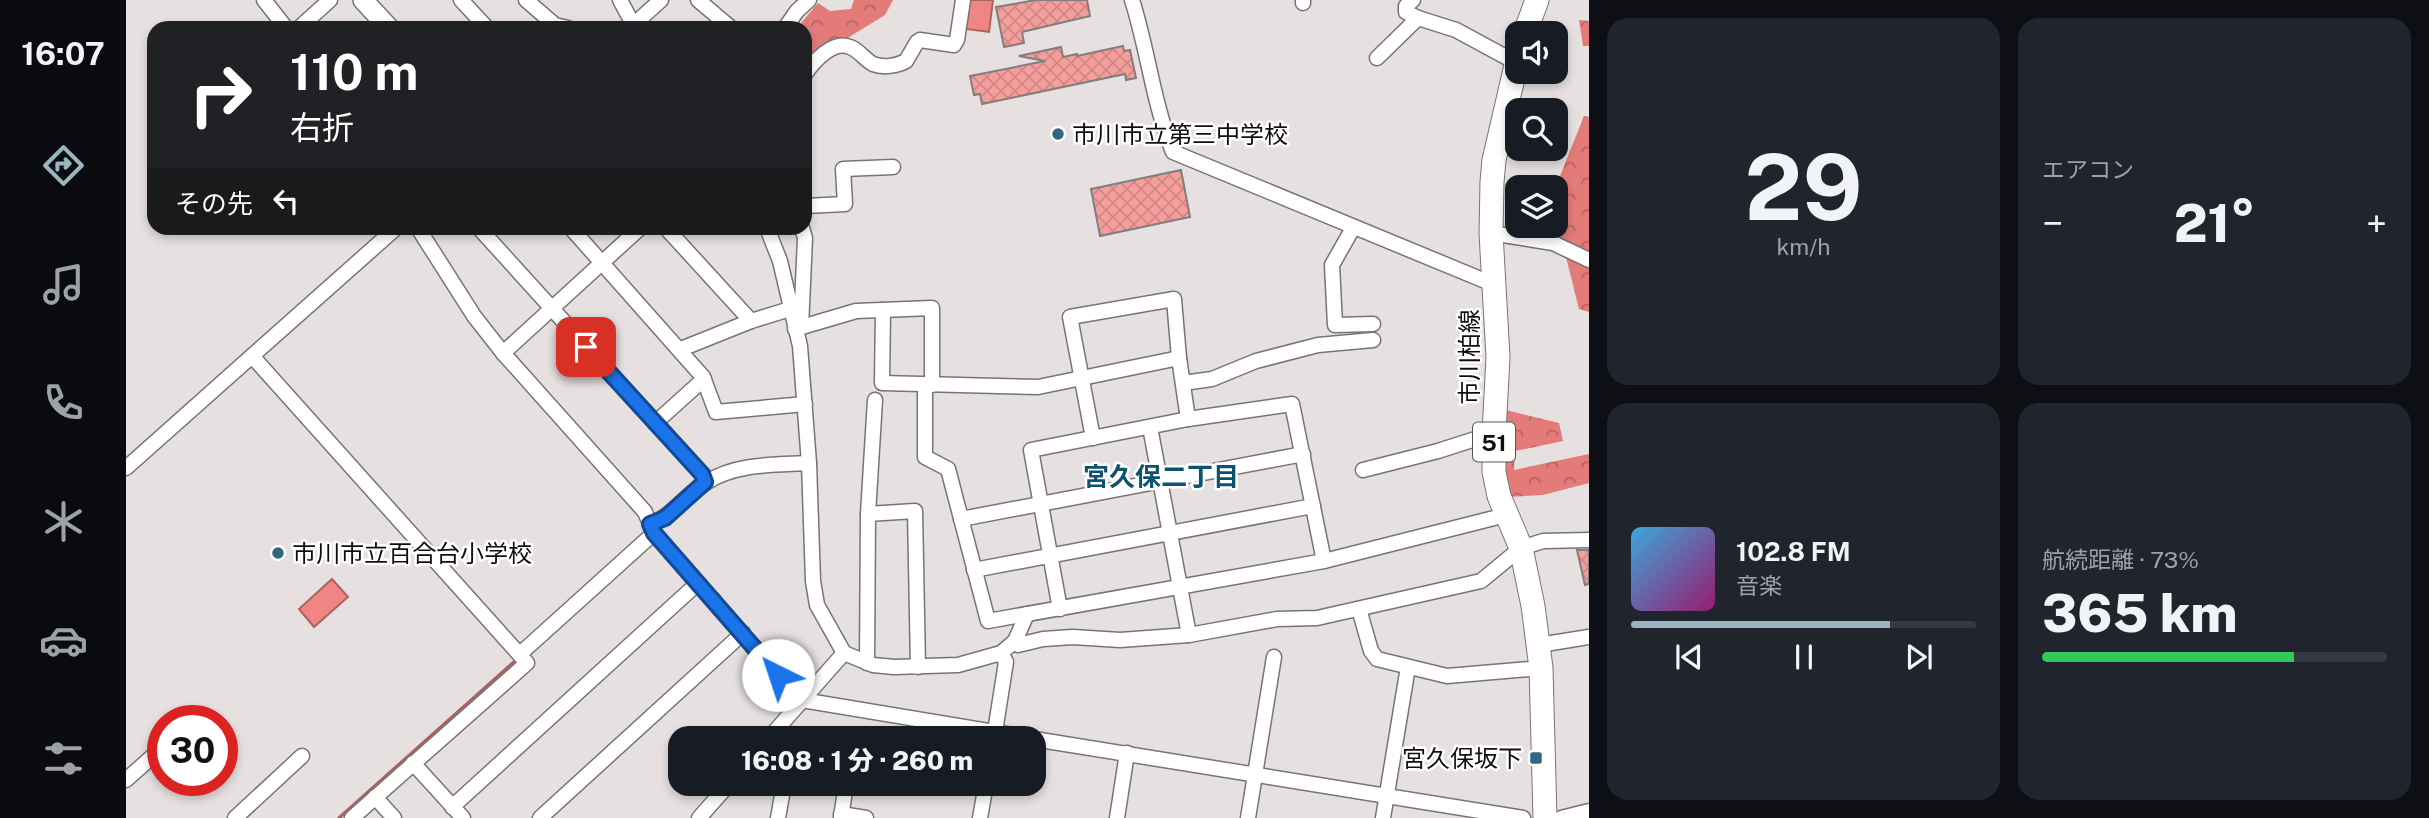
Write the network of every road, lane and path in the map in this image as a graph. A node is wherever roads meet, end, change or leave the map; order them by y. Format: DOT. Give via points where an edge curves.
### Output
graph roads {
  1 [pos="264,0"];
  2 [pos="330,0"];
  3 [pos="363,0"];
  4 [pos="461,0"];
  5 [pos="526,0"];
  6 [pos="620,0"];
  7 [pos="661,0"];
  8 [pos="698,0"];
  9 [pos="809,0"];
  10 [pos="963,0"];
  11 [pos="1132,0"];
  12 [pos="1413,0"];
  13 [pos="1537,0"];
  14 [pos="1418,18"];
  15 [pos="280,21"];
  16 [pos="307,21"];
  17 [pos="382,21"];
  18 [pos="480,21"];
  19 [pos="550,21"];
  20 [pos="629,21"];
  21 [pos="638,21"];
  22 [pos="723,21"];
  23 [pos="790,21"];
  24 [pos="1529,21"];
  25 [pos="1505,56"];
  26 [pos="1377,58"];
  27 [pos="812,66"];
  28 [pos="1512,84"];
  29 [pos="892,167"];
  30 [pos="812,206"];
  31 [pos="1353,228"];
  32 [pos="1491,233"];
  33 [pos="388,235"];
  34 [pos="422,235"];
  35 [pos="485,235"];
  36 [pos="577,235"];
  37 [pos="632,235"];
  38 [pos="672,235"];
  39 [pos="770,235"];
  40 [pos="804,235"];
  41 [pos="1589,260"];
  42 [pos="602,262"];
  43 [pos="1495,285"];
  44 [pos="551,309"];
  45 [pos="790,309"];
  46 [pos="883,310"];
  47 [pos="751,321"];
  48 [pos="1374,324"];
  49 [pos="798,328"];
  50 [pos="1373,340"];
  51 [pos="681,349"];
  52 [pos="503,353"];
  53 [pos="252,356"];
  54 [pos="1179,359"];
  55 [pos="1081,377"];
  56 [pos="704,379"];
  57 [pos="1182,383"];
  58 [pos="929,385"];
  59 [pos="875,400"];
  60 [pos="805,404"];
  61 [pos="1188,419"];
  62 [pos="655,423"];
  63 [pos="1150,427"];
  64 [pos="1494,433"];
  65 [pos="1093,438"];
  66 [pos="1303,454"];
  67 [pos="809,463"];
  68 [pos="126,468"];
  69 [pos="1363,470"];
  70 [pos="1160,480"];
  71 [pos="705,482"];
  72 [pos="1041,503"];
  73 [pos="1313,506"];
  74 [pos="868,514"];
  75 [pos="1506,514"];
  76 [pos="961,519"];
  77 [pos="652,529"];
  78 [pos="1171,533"];
  79 [pos="1589,540"];
  80 [pos="1521,548"];
  81 [pos="1050,556"];
  82 [pos="1324,561"];
  83 [pos="974,570"];
  84 [pos="698,583"];
  85 [pos="1182,587"];
  86 [pos="1060,609"];
  87 [pos="1359,609"];
  88 [pos="1027,614"];
  89 [pos="743,633"];
  90 [pos="1189,635"];
  91 [pos="1589,637"];
  92 [pos="1015,641"];
  93 [pos="844,653"];
  94 [pos="1001,653"];
  95 [pos="520,654"];
  96 [pos="1273,657"];
  97 [pos="1540,657"];
  98 [pos="867,663"];
  99 [pos="918,667"];
  100 [pos="1408,667"];
  101 [pos="802,700"];
  102 [pos="779,726"];
  103 [pos="941,726"];
  104 [pos="996,726"];
  105 [pos="1046,741"];
  106 [pos="1127,753"];
  107 [pos="302,756"];
  108 [pos="147,761"];
  109 [pos="413,763"];
  110 [pos="1255,774"];
  111 [pos="126,780"];
  112 [pos="1387,795"];
  113 [pos="722,796"];
  114 [pos="782,796"];
  115 [pos="844,796"];
  116 [pos="983,796"];
  117 [pos="376,797"];
  118 [pos="452,807"];
  119 [pos="1589,811"];
  120 [pos="712,812"];
  121 [pos="841,816"];
  122 [pos="235,818"];
  123 [pos="352,818"];
  124 [pos="394,818"];
  125 [pos="463,818"];
  126 [pos="540,818"];
  127 [pos="699,818"];
  128 [pos="778,818"];
  129 [pos="866,818"];
  130 [pos="980,818"];
  131 [pos="1117,818"];
  132 [pos="1248,818"];
  133 [pos="1383,818"];
  134 [pos="1524,818"];
  135 [pos="1545,818"];
  136 [pos="1561,818"];
  1 -- 15 [label="street"];
  2 -- 16 [label="street"];
  3 -- 17 [label="street"];
  4 -- 18 [label="street"];
  5 -- 19 [label="street"];
  6 -- 20 [label="street"];
  7 -- 21 [label="street"];
  8 -- 22 [label="street"];
  9 -- 23 [label="street"];
  10 -- 27 [label="street" via="954,45 920,40 906,61 882,66 852,47 836,47"];
  11 -- 31 [label="street" via="1158,111 1173,152"];
  12 -- 14 [label="street" via="1406,12"];
  13 -- 24 [label="main road"];
  14 -- 25 [label="street" via="1456,30"];
  14 -- 26 [label="street"];
  28 -- 32 [label="main road, 市川柏線 / 51" via="1494,160"];
  29 -- 30 [label="street" via="843,169 845,204"];
  31 -- 43 [label="street"];
  31 -- 48 [label="street" via="1332,265 1335,325"];
  32 -- 41 [label="street" via="1553,243"];
  32 -- 43 [label="main road, 市川柏線 / 51"];
  33 -- 53 [label="street"];
  34 -- 52 [label="street"];
  35 -- 44 [label="street"];
  36 -- 42 [label="street"];
  37 -- 42 [label="street"];
  38 -- 47 [label="street"];
  39 -- 45 [label="street"];
  40 -- 49 [label="street"];
  42 -- 44 [label="street"];
  42 -- 51 [label="street"];
  43 -- 64 [label="main road, 市川柏線 / 51"];
  44 -- 52 [label="street"];
  44 -- 62 [label="street"];
  45 -- 47 [label="street"];
  45 -- 49 [label="street"];
  46 -- 49 [label="street" via="856,311"];
  46 -- 58 [label="street" via="883,383"];
  46 -- 58 [label="street" via="932,308"];
  47 -- 51 [label="street"];
  49 -- 60 [label="street"];
  50 -- 57 [label="street" via="1318,345 1256,361 1212,379"];
  51 -- 56 [label="street"];
  52 -- 77 [label="street" via="645,512"];
  53 -- 68 [label="street"];
  53 -- 95 [label="street"];
  54 -- 55 [label="street"];
  54 -- 55 [label="street" via="1174,299 1070,317"];
  54 -- 57 [label="street"];
  55 -- 58 [label="street" via="1038,387"];
  55 -- 65 [label="street"];
  56 -- 60 [label="street" via="716,412"];
  56 -- 62 [label="street"];
  57 -- 61 [label="street"];
  58 -- 76 [label="street" via="925,457 948,469"];
  59 -- 74 [label="street"];
  60 -- 67 [label="street"];
  61 -- 63 [label="street"];
  61 -- 66 [label="street" via="1292,404"];
  62 -- 71 [label="street"];
  63 -- 65 [label="street"];
  63 -- 70 [label="street"];
  64 -- 69 [label="street"];
  64 -- 75 [label="main road, 市川柏線 / 51" via="1496,485"];
  65 -- 72 [label="street" via="1031,450"];
  66 -- 70 [label="street"];
  66 -- 73 [label="street"];
  67 -- 71 [label="street" via="754,466"];
  67 -- 93 [label="street" via="817,605"];
  70 -- 72 [label="street"];
  70 -- 78 [label="street"];
  71 -- 77 [label="street"];
  72 -- 76 [label="street"];
  72 -- 81 [label="street"];
  73 -- 78 [label="street"];
  73 -- 82 [label="street"];
  74 -- 98 [label="street"];
  74 -- 99 [label="street" via="915,511"];
  75 -- 80 [label="main road, 市川柏線 / 51"];
  75 -- 82 [label="street"];
  76 -- 83 [label="street"];
  77 -- 84 [label="street"];
  77 -- 95 [label="street"];
  78 -- 81 [label="street"];
  78 -- 85 [label="street"];
  79 -- 80 [label="street" via="1544,541"];
  80 -- 87 [label="street" via="1481,581"];
  80 -- 97 [label="main road, 市川柏線 / 51"];
  81 -- 83 [label="street"];
  81 -- 86 [label="street"];
  82 -- 85 [label="street"];
  83 -- 88 [label="street" via="988,621"];
  84 -- 89 [label="street"];
  84 -- 118 [label="street"];
  85 -- 86 [label="street"];
  85 -- 90 [label="street"];
  86 -- 88 [label="street"];
  87 -- 90 [label="street"];
  87 -- 100 [label="street" via="1377,659"];
  88 -- 92 [label="street"];
  89 -- 101 [label="street"];
  89 -- 126 [label="street"];
  90 -- 92 [label="street" via="1043,639 1018,645"];
  91 -- 97 [label="street"];
  92 -- 94 [label="street"];
  93 -- 98 [label="street"];
  93 -- 101 [label="street"];
  94 -- 99 [label="street" via="958,665"];
  94 -- 104 [label="street" via="1006,662"];
  95 -- 109 [label="street" via="527,663"];
  96 -- 110 [label="street"];
  97 -- 100 [label="street" via="1447,676"];
  97 -- 135 [label="main road, 市川柏線 / 51"];
  98 -- 99 [label="street"];
  100 -- 112 [label="street"];
  101 -- 102 [label="street"];
  101 -- 103 [label="street"];
  105 -- 106 [label="street"];
  106 -- 110 [label="street"];
  106 -- 131 [label="street"];
  107 -- 122 [label="street"];
  108 -- 111 [label="street"];
  109 -- 117 [label="street"];
  109 -- 118 [label="street"];
  110 -- 112 [label="street"];
  110 -- 132 [label="street"];
  112 -- 133 [label="street"];
  112 -- 134 [label="street"];
  113 -- 120 [label="street"];
  114 -- 128 [label="street"];
  115 -- 121 [label="street"];
  116 -- 130 [label="street"];
  117 -- 123 [label="street"];
  117 -- 124 [label="street"];
  118 -- 125 [label="street"];
  119 -- 136 [label="street"];
  120 -- 127 [label="street"];
  121 -- 129 [label="street"];
}
